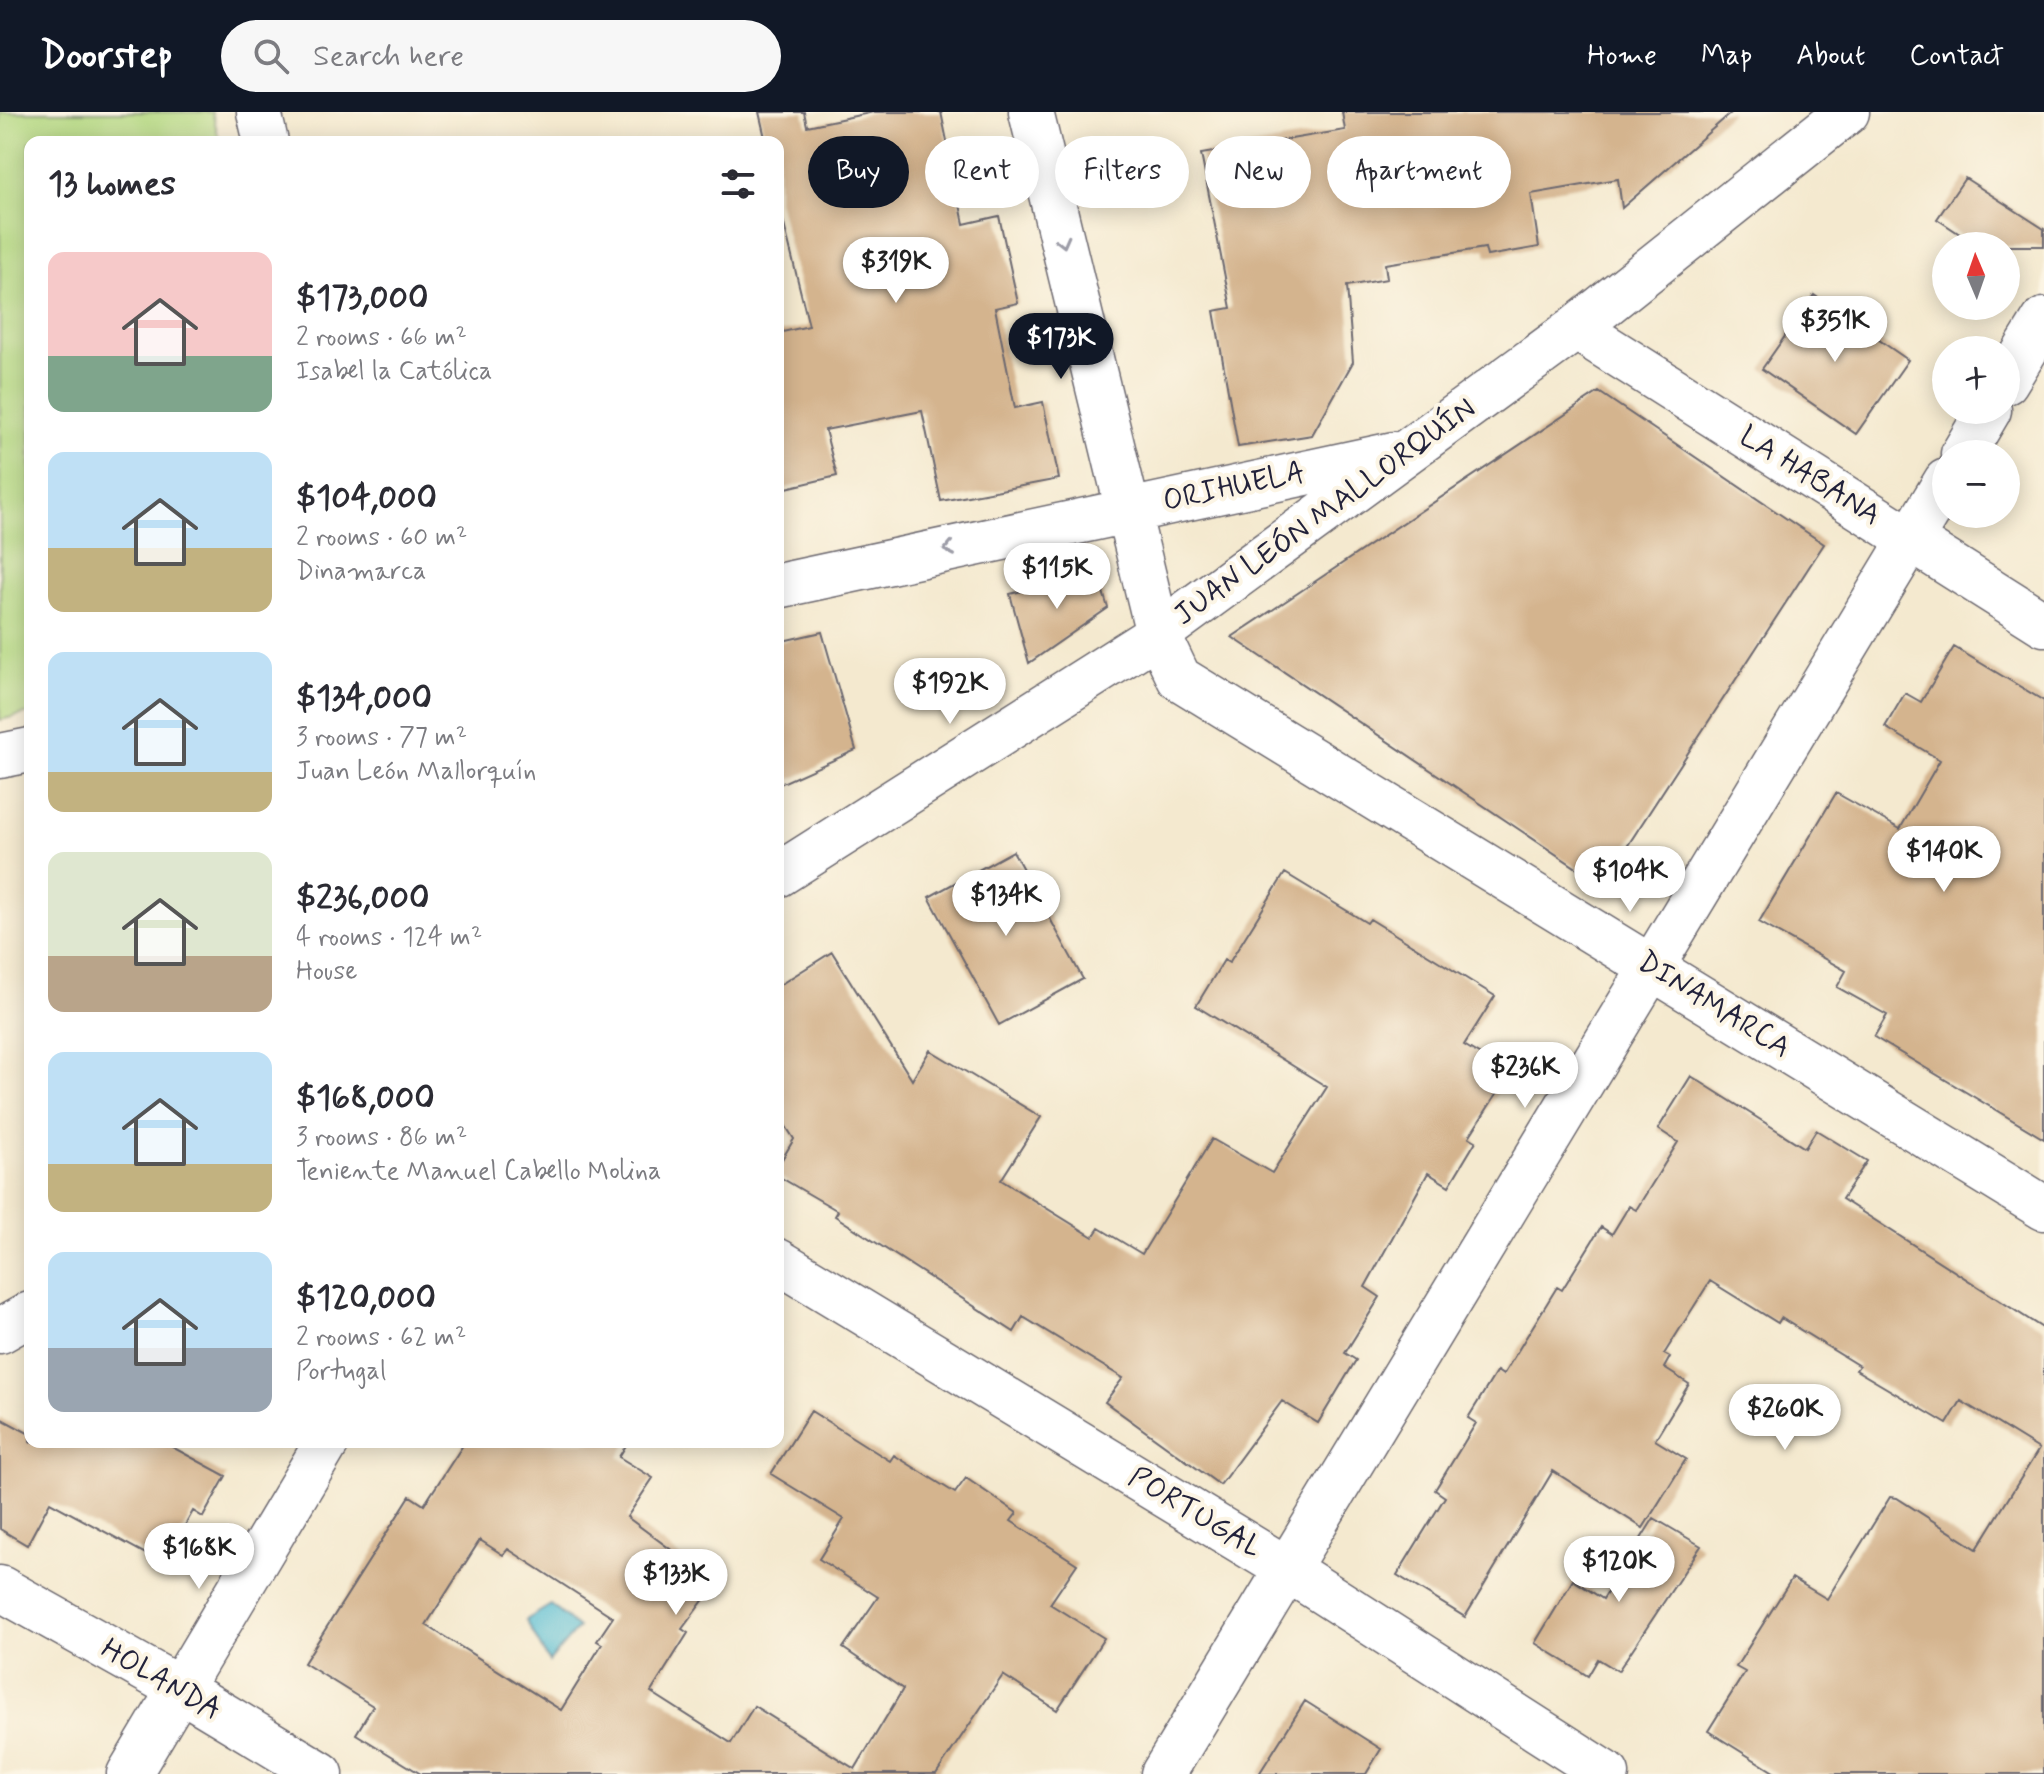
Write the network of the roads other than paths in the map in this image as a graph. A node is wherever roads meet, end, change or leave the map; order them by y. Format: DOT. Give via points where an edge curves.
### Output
graph roads {
  1 [pos="259,112"];
  2 [pos="1031,112"];
  3 [pos="1833,117"];
  4 [pos="265,136"];
  5 [pos="2044,320"];
  6 [pos="1576,328"];
  7 [pos="2020,359"];
  8 [pos="1408,451"];
  9 [pos="1932,505"];
  10 [pos="1128,510"];
  11 [pos="1911,540"];
  12 [pos="784,585"];
  13 [pos="2044,624"];
  14 [pos="1158,634"];
  15 [pos="24,751"];
  16 [pos="0,756"];
  17 [pos="784,871"];
  18 [pos="1652,967"];
  19 [pos="2044,1208"];
  20 [pos="784,1265"];
  21 [pos="24,1317"];
  22 [pos="0,1331"];
  23 [pos="323,1448"];
  24 [pos="1287,1569"];
  25 [pos="0,1588"];
  26 [pos="180,1689"];
  27 [pos="129,1774"];
  28 [pos="321,1774"];
  29 [pos="1163,1774"];
  30 [pos="1607,1774"];
  1 -- 4 [label="street"];
  2 -- 10 [label="street, DINAMARCA, one-way"];
  3 -- 6 [label="street, JUAN LEÓN MALLORQUÍN"];
  5 -- 7 [label="street"];
  6 -- 8 [label="street, JUAN LEÓN MALLORQUÍN"];
  6 -- 11 [label="street, LA HABANA"];
  8 -- 10 [label="street, ORIHUELA"];
  8 -- 14 [label="street, JUAN LEÓN MALLORQUÍN"];
  9 -- 11 [label="street"];
  10 -- 12 [label="street, ORIHUELA, one-way"];
  10 -- 14 [label="street, DINAMARCA"];
  11 -- 13 [label="street, LA HABANA"];
  11 -- 18 [label="street"];
  14 -- 17 [label="street, JUAN LEÓN MALLORQUÍN"];
  14 -- 18 [label="street, DINAMARCA" via="1179,678"];
  15 -- 16 [label="street"];
  18 -- 19 [label="street, DINAMARCA"];
  18 -- 24 [label="street"];
  20 -- 24 [label="street, PORTUGAL"];
  21 -- 22 [label="street"];
  23 -- 26 [label="street"];
  24 -- 29 [label="street"];
  24 -- 30 [label="street, PORTUGAL"];
  25 -- 26 [label="street, HOLANDA"];
  26 -- 27 [label="street"];
  26 -- 28 [label="street, HOLANDA"];
}
